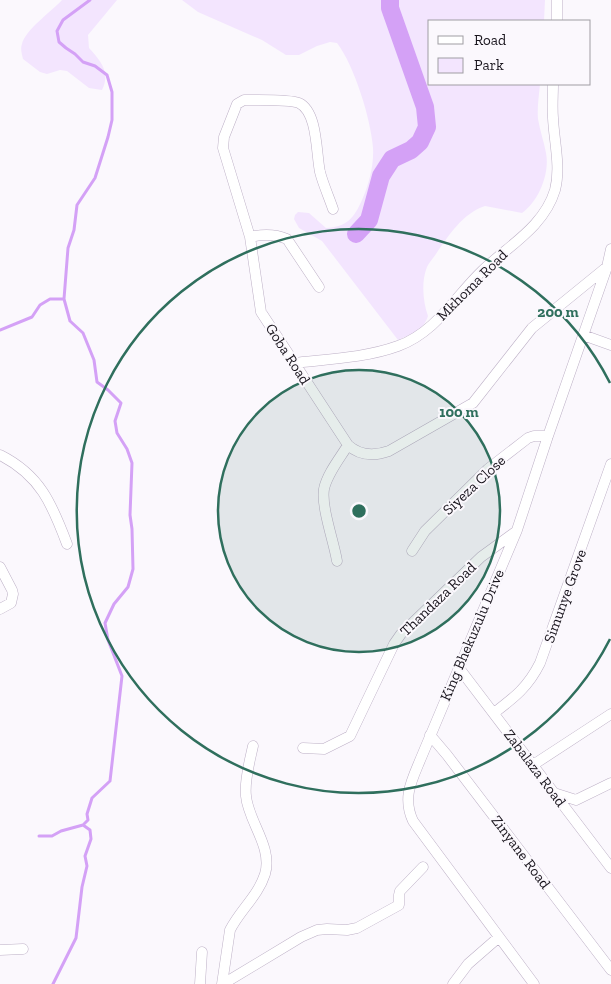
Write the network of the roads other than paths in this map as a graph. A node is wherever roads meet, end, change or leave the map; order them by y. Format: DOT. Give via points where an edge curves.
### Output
graph roads {
  1 [pos="557,0"];
  2 [pos="557,20"];
  3 [pos="553,85"];
  4 [pos="333,209"];
  5 [pos="250,237"];
  6 [pos="611,249"];
  7 [pos="609,267"];
  8 [pos="319,287"];
  9 [pos="583,335"];
  10 [pos="611,345"];
  11 [pos="293,363"];
  12 [pos="548,436"];
  13 [pos="348,445"];
  14 [pos="0,455"];
  15 [pos="611,464"];
  16 [pos="517,530"];
  17 [pos="67,544"];
  18 [pos="412,551"];
  19 [pos="337,561"];
  20 [pos="0,567"];
  21 [pos="0,609"];
  22 [pos="458,668"];
  23 [pos="494,713"];
  24 [pos="611,714"];
  25 [pos="430,735"];
  26 [pos="252,746"];
  27 [pos="303,748"];
  28 [pos="533,765"];
  29 [pos="611,783"];
  30 [pos="554,793"];
  31 [pos="423,867"];
  32 [pos="611,868"];
  33 [pos="499,937"];
  34 [pos="23,949"];
  35 [pos="0,950"];
  36 [pos="202,952"];
  37 [pos="611,970"];
  38 [pos="200,984"];
  39 [pos="223,984"];
  40 [pos="453,984"];
  41 [pos="534,984"];
  1 -- 2 [label="street"];
  3 -- 11 [label="street, Mkhoma Road" via="556,184 548,206 533,227 482,272 448,311 408,341 371,354"];
  4 -- 5 [label="street, Goba Road" via="306,110 297,102 242,101 235,106 223,144"];
  5 -- 8 [label="street" via="269,235 287,239"];
  5 -- 11 [label="street, Goba Road" via="261,312"];
  6 -- 7 [label="street, King Bhekuzulu Drive"];
  7 -- 9 [label="street, King Bhekuzulu Drive"];
  7 -- 13 [label="street" via="532,328 478,399 463,411 386,452 365,454"];
  9 -- 10 [label="street"];
  9 -- 12 [label="street, King Bhekuzulu Drive"];
  11 -- 13 [label="street, Goba Road"];
  12 -- 16 [label="street, King Bhekuzulu Drive"];
  12 -- 18 [label="street, Siyeza Close" via="528,438 488,469 425,531"];
  13 -- 19 [label="street" via="324,488 324,506"];
  14 -- 17 [label="street" via="23,469 36,482 53,510"];
  15 -- 23 [label="street, Simunye Grove" via="540,663 525,688"];
  16 -- 22 [label="street, King Bhekuzulu Drive"];
  16 -- 27 [label="street, Thandaza Road" via="481,557 406,629 394,644 350,736 324,749"];
  20 -- 21 [label="street" via="13,594 11,603"];
  22 -- 23 [label="street, Zabalaza Road"];
  22 -- 25 [label="street, King Bhekuzulu Drive"];
  23 -- 28 [label="street, Zabalaza Road"];
  24 -- 28 [label="street"];
  25 -- 33 [label="street, King Bhekuzulu Drive" via="409,788 407,801 410,813"];
  25 -- 37 [label="street, Zinyane Road"];
  26 -- 39 [label="street" via="245,794 264,850 265,873 230,930"];
  28 -- 30 [label="street, Zabalaza Road"];
  29 -- 30 [label="street" via="576,800"];
  30 -- 32 [label="street, Zabalaza Road"];
  31 -- 39 [label="street" via="400,891 399,905 390,912 358,928 317,930"];
  33 -- 40 [label="street" via="468,964"];
  33 -- 41 [label="street, King Bhekuzulu Drive"];
  34 -- 35 [label="street"];
  36 -- 38 [label="street"];
}
